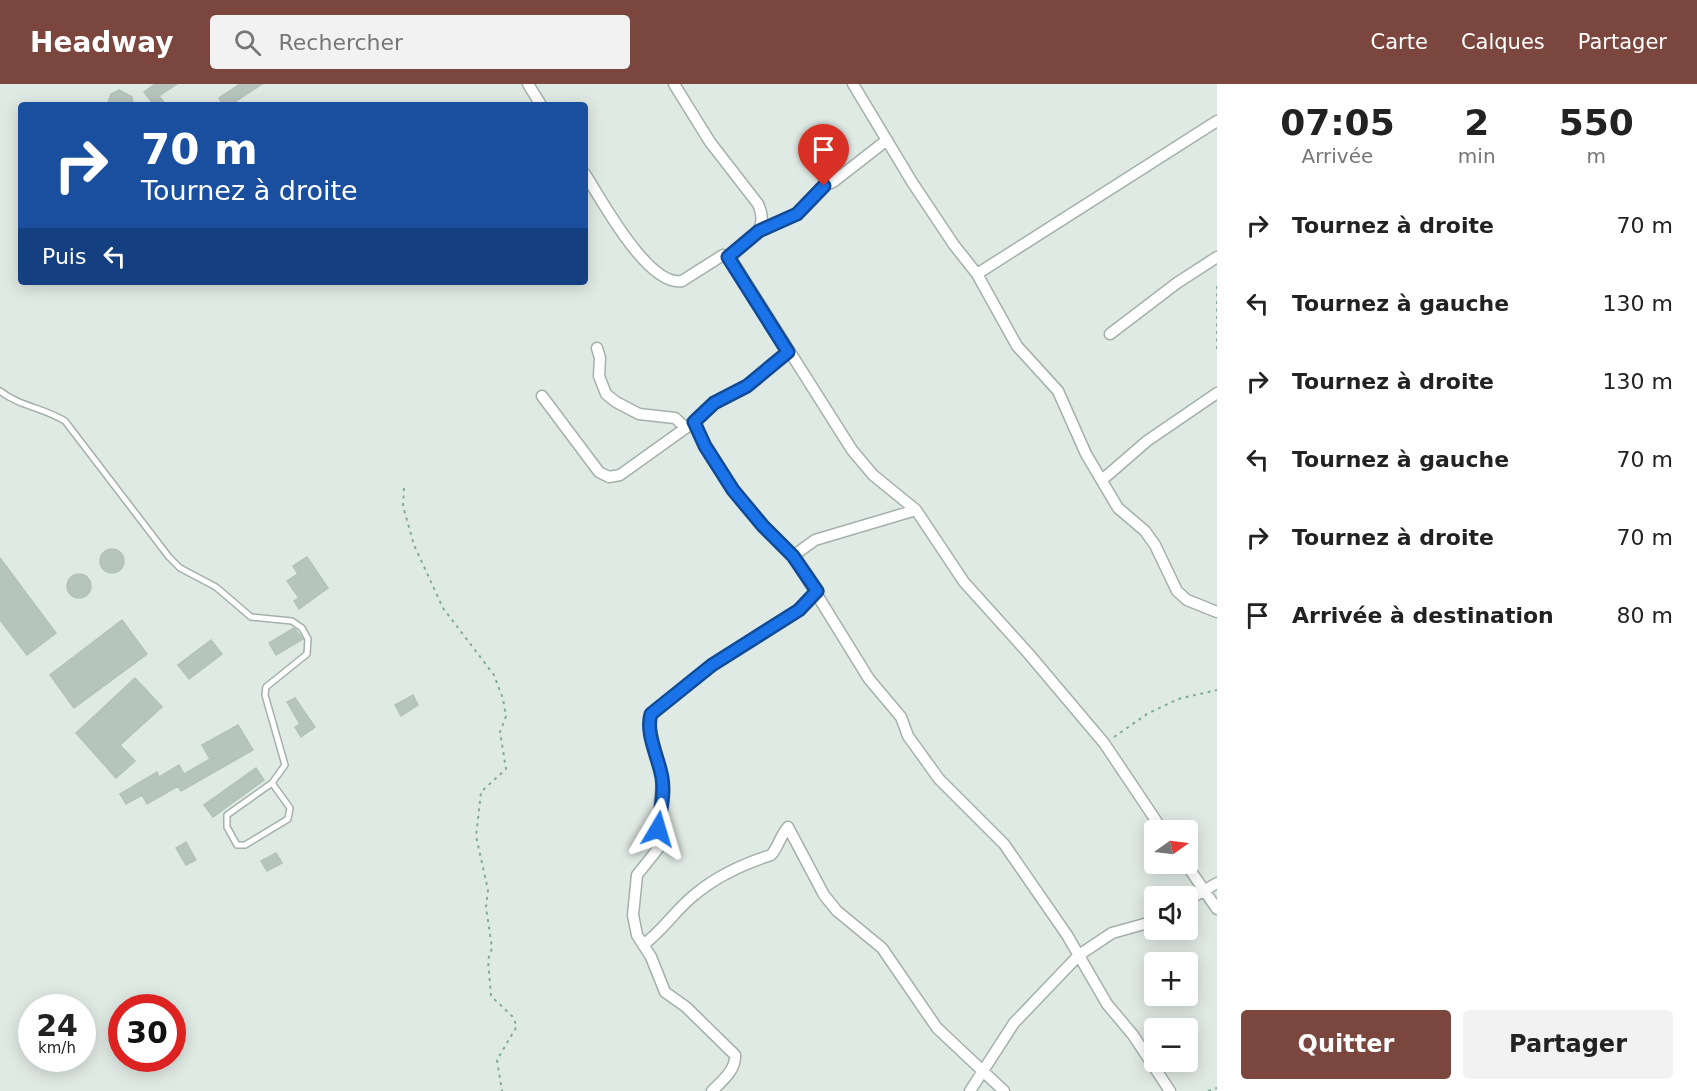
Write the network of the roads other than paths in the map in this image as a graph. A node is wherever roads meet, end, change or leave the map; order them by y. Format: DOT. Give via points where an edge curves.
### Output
graph roads {
  1 [pos="528,84"];
  2 [pos="674,84"];
  3 [pos="859,86"];
  4 [pos="539,102"];
  5 [pos="1217,121"];
  6 [pos="887,140"];
  7 [pos="588,179"];
  8 [pos="759,231"];
  9 [pos="728,257"];
  10 [pos="1217,258"];
  11 [pos="977,274"];
  12 [pos="1110,334"];
  13 [pos="597,348"];
  14 [pos="788,352"];
  15 [pos="0,391"];
  16 [pos="1217,393"];
  17 [pos="542,396"];
  18 [pos="690,424"];
  19 [pos="1102,480"];
  20 [pos="916,510"];
  21 [pos="793,556"];
  22 [pos="817,591"];
  23 [pos="1217,612"];
  24 [pos="272,783"];
  25 [pos="1156,820"];
  26 [pos="1193,874"];
  27 [pos="1217,883"];
  28 [pos="1204,890"];
  29 [pos="1198,894"];
  30 [pos="1217,909"];
  31 [pos="1144,924"];
  32 [pos="643,945"];
  33 [pos="1078,956"];
  34 [pos="984,1073"];
  35 [pos="712,1091"];
  36 [pos="970,1091"];
  37 [pos="1004,1091"];
  38 [pos="1170,1091"];
  1 -- 4 [label="street"];
  2 -- 8 [label="street" via="710,142 758,204 763,223"];
  3 -- 6 [label="street"];
  5 -- 11 [label="street"];
  6 -- 8 [label="street" via="824,186 797,214"];
  6 -- 11 [label="street"];
  7 -- 9 [label="street" via="634,252 670,279 682,281 716,257"];
  8 -- 9 [label="street"];
  9 -- 14 [label="street"];
  10 -- 12 [label="street"];
  11 -- 19 [label="street" via="1017,346 1058,391"];
  13 -- 18 [label="street" via="606,394 639,414 675,418"];
  14 -- 18 [label="street"];
  14 -- 20 [label="street" via="852,450 873,475"];
  15 -- 24 [label="lane" via="65,421 180,568 216,587 251,617 292,621 302,628 308,639 307,654 266,687 285,765"];
  16 -- 19 [label="street" via="1147,441"];
  17 -- 18 [label="street" via="599,472 609,477 620,475"];
  18 -- 21 [label="street" via="733,490"];
  19 -- 23 [label="street" via="1118,508 1155,545 1177,591 1187,600"];
  20 -- 21 [label="street" via="815,540"];
  20 -- 25 [label="street" via="964,582 1104,743"];
  21 -- 22 [label="street"];
  22 -- 32 [label="street" via="799,610 712,665 651,714 649,722 662,779 658,829 661,845 637,874 633,915"];
  22 -- 33 [label="street" via="869,679 900,717 908,736 939,779 1004,844"];
  24 -- 24 [label="lane" via="228,815 227,827 237,845 245,845 288,819 290,808"];
  26 -- 28 [label="street"];
  27 -- 28 [label="street"];
  28 -- 29 [label="street"];
  28 -- 30 [label="street"];
  31 -- 33 [label="street" via="1112,933"];
  32 -- 34 [label="street" via="694,895 730,871 771,855 788,827 824,895 837,911 882,948 937,1028"];
  32 -- 35 [label="street" via="665,992 735,1055 736,1063"];
  33 -- 34 [label="street" via="1014,1023"];
  33 -- 38 [label="street" via="1107,1004"];
  34 -- 36 [label="street"];
  34 -- 37 [label="street"];
}
